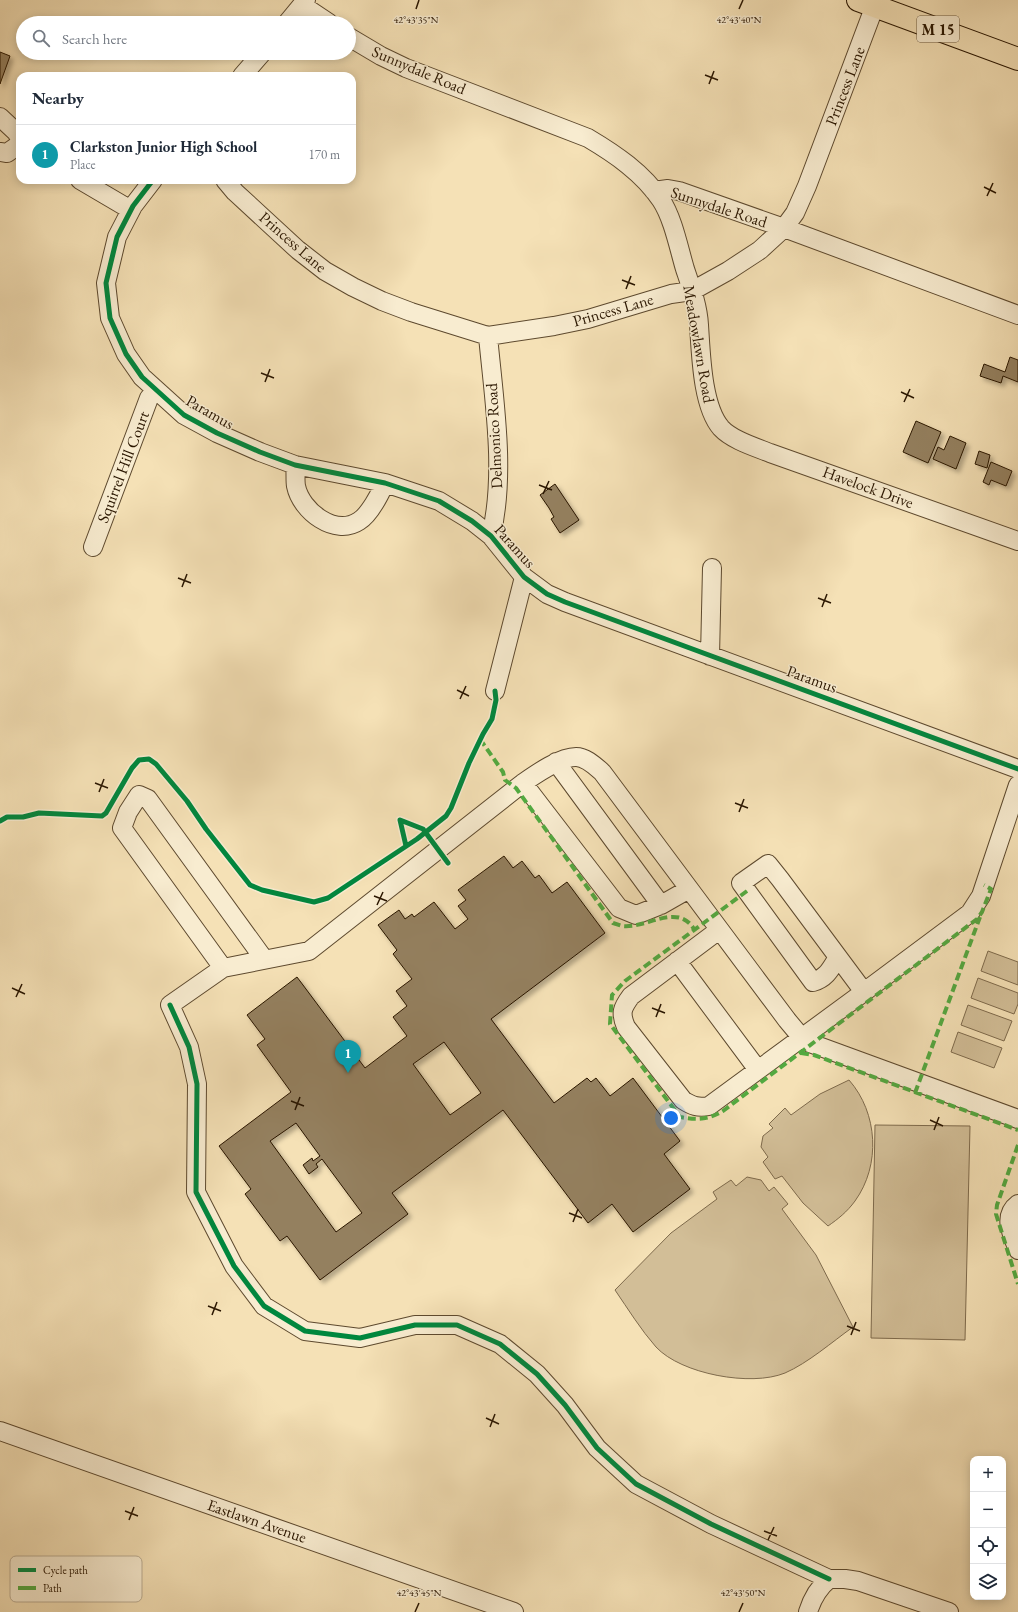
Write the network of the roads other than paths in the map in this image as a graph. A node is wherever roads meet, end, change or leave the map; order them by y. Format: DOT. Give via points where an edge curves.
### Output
graph roads {
  1 [pos="304,2"];
  2 [pos="870,2"];
  3 [pos="293,16"];
  4 [pos="321,16"];
  5 [pos="356,41"];
  6 [pos="1018,59"];
  7 [pos="256,60"];
  8 [pos="245,72"];
  9 [pos="0,117"];
  10 [pos="16,132"];
  11 [pos="16,147"];
  12 [pos="0,152"];
  13 [pos="87,184"];
  14 [pos="150,184"];
  15 [pos="228,184"];
  16 [pos="654,191"];
  17 [pos="131,210"];
  18 [pos="784,228"];
  19 [pos="692,291"];
  20 [pos="1018,315"];
  21 [pos="488,336"];
  22 [pos="156,390"];
  23 [pos="722,428"];
  24 [pos="295,465"];
  25 [pos="385,483"];
  26 [pos="491,536"];
  27 [pos="1018,541"];
  28 [pos="93,547"];
  29 [pos="712,568"];
  30 [pos="524,577"];
  31 [pos="710,656"];
  32 [pos="495,691"];
  33 [pos="556,762"];
  34 [pos="1018,769"];
  35 [pos="523,783"];
  36 [pos="1018,785"];
  37 [pos="689,889"];
  38 [pos="661,905"];
  39 [pos="719,930"];
  40 [pos="838,957"];
  41 [pos="264,959"];
  42 [pos="677,961"];
  43 [pos="222,968"];
  44 [pos="864,992"];
  45 [pos="802,1038"];
  46 [pos="758,1070"];
  47 [pos="1018,1119"];
  48 [pos="1018,1204"];
  49 [pos="1018,1250"];
  50 [pos="0,1431"];
  51 [pos="828,1578"];
  52 [pos="514,1612"];
  53 [pos="808,1612"];
  54 [pos="949,1612"];
  1 -- 3 [label="street"];
  1 -- 4 [label="street"];
  2 -- 6 [label="main road, M 15"];
  2 -- 18 [label="street, Princess Lane" via="807,186 795,213"];
  5 -- 16 [label="street, Sunnydale Road" via="406,68 588,138 612,152"];
  7 -- 8 [label="street"];
  9 -- 10 [label="street"];
  11 -- 12 [label="street" via="7,153"];
  13 -- 17 [label="street"];
  14 -- 17 [label="street, Paramus"];
  15 -- 21 [label="street, Princess Lane" via="298,250 325,271 382,301"];
  16 -- 18 [label="street, Sunnydale Road" via="679,191"];
  16 -- 19 [label="street, Meadowlawn Road" via="662,202 674,231"];
  17 -- 22 [label="street, Paramus" via="117,237 106,283 110,318 126,354 142,377"];
  18 -- 19 [label="street, Princess Lane" via="760,250"];
  18 -- 20 [label="street, Sunnydale Road"];
  19 -- 21 [label="street, Princess Lane" via="671,294 581,320"];
  19 -- 23 [label="street, Meadowlawn Road" via="699,323 700,354 708,400"];
  21 -- 26 [label="street, Delmonico Road" via="497,440 497,507"];
  22 -- 24 [label="street, Paramus" via="184,415 217,433"];
  22 -- 28 [label="street, Squirrel Hill Court" via="149,398"];
  23 -- 27 [label="street, Havelock Drive" via="742,441 770,453"];
  24 -- 25 [label="street, Paramus"];
  24 -- 25 [label="street" via="296,486 302,500 312,513 327,523 344,526 359,521 376,500"];
  25 -- 26 [label="street, Paramus" via="439,501"];
  26 -- 30 [label="street, Paramus"];
  29 -- 31 [label="street"];
  30 -- 31 [label="street, Paramus" via="547,594 565,602"];
  30 -- 32 [label="street"];
  31 -- 34 [label="street, Paramus"];
  33 -- 35 [label="street"];
  33 -- 37 [label="street" via="576,757 588,761 602,772"];
  33 -- 38 [label="street"];
  35 -- 38 [label="street" via="619,908 636,915"];
  35 -- 41 [label="street" via="309,951"];
  36 -- 44 [label="street" via="980,896 970,913"];
  37 -- 38 [label="street"];
  37 -- 39 [label="street"];
  39 -- 42 [label="street"];
  39 -- 45 [label="street"];
  40 -- 40 [label="street" via="768,864 741,883 813,982 828,974"];
  40 -- 44 [label="street"];
  41 -- 43 [label="street"];
  41 -- 43 [label="street" via="148,799 139,795 122,828"];
  42 -- 46 [label="street"];
  42 -- 46 [label="street" via="631,996 624,1006 622,1018 626,1027 683,1100 693,1106 709,1106"];
  43 -- 51 [label="street" via="170,1005 188,1047 197,1084 196,1192 234,1266 264,1306 305,1331 360,1338 415,1325 457,1325 500,1344 537,1374 565,1405 597,1448 636,1484 711,1524"];
  44 -- 45 [label="street"];
  45 -- 46 [label="street"];
  45 -- 47 [label="street"];
  48 -- 49 [label="street" via="1013,1208 1009,1221"];
  50 -- 52 [label="street, Eastlawn Avenue"];
  51 -- 53 [label="street" via="813,1598"];
  51 -- 54 [label="street" via="858,1581"];
}
